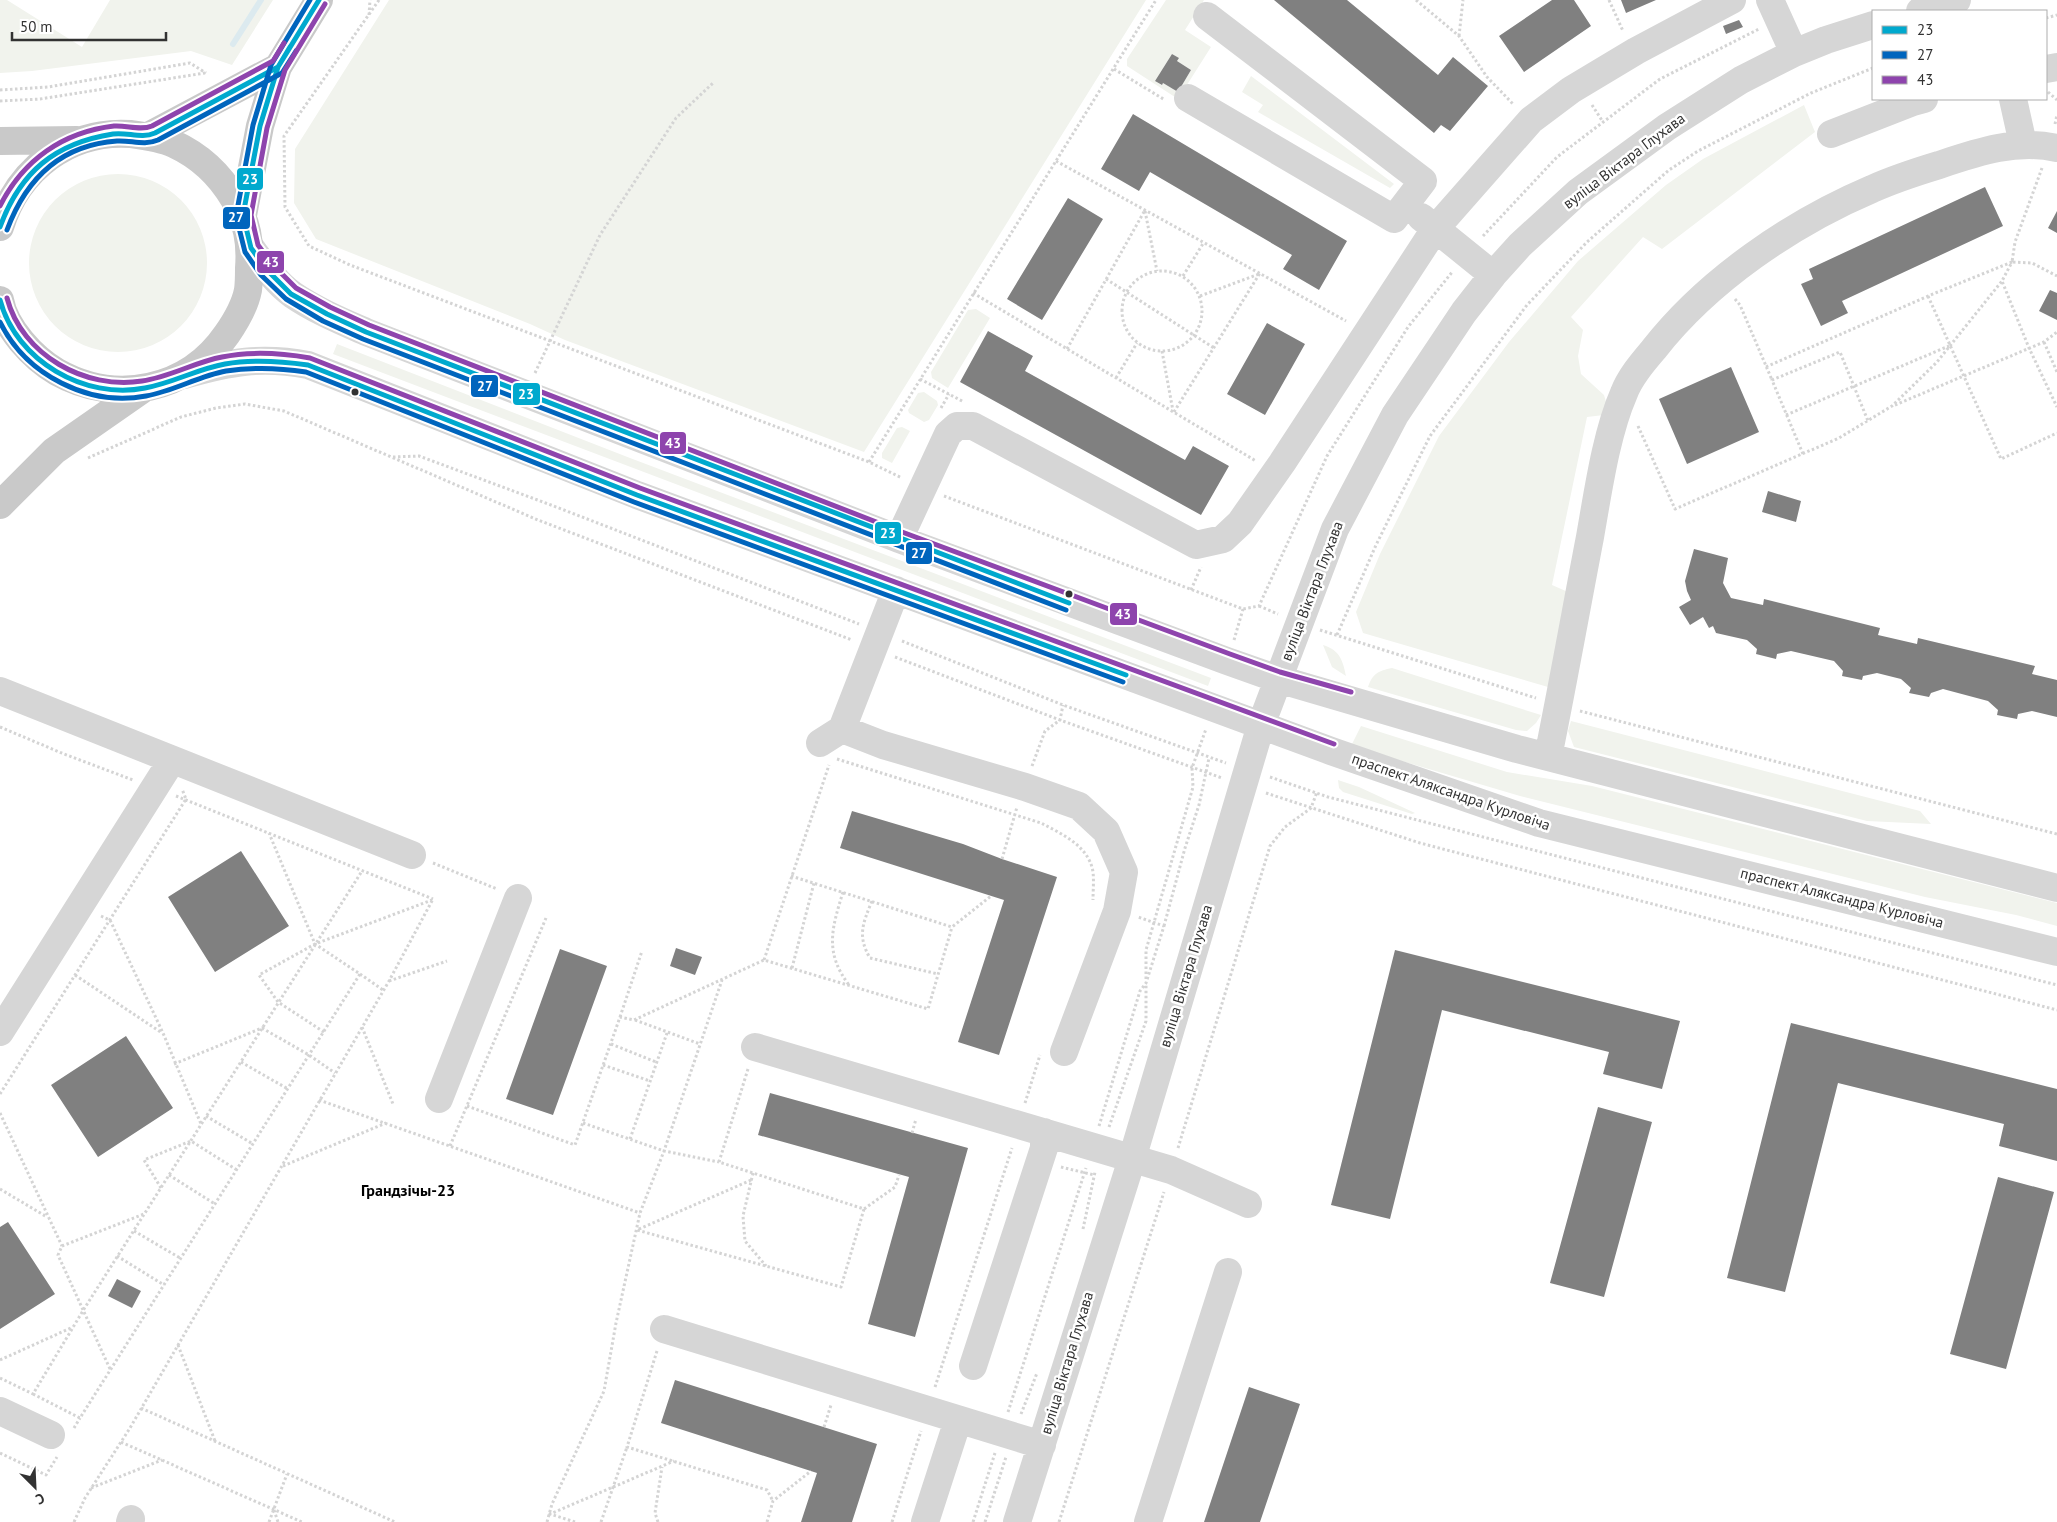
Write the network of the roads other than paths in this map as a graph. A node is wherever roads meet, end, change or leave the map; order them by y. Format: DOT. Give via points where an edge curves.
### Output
graph roads {
  1 [pos="319,0"];
  2 [pos="1732,0"];
  3 [pos="1770,0"];
  4 [pos="1957,0"];
  5 [pos="1923,10"];
  6 [pos="1207,16"];
  7 [pos="1872,25"];
  8 [pos="1794,52"];
  9 [pos="278,67"];
  10 [pos="1188,98"];
  11 [pos="1920,100"];
  12 [pos="2013,100"];
  13 [pos="1831,134"];
  14 [pos="148,136"];
  15 [pos="81,140"];
  16 [pos="0,141"];
  17 [pos="2023,144"];
  18 [pos="2054,147"];
  19 [pos="1406,205"];
  20 [pos="242,215"];
  21 [pos="0,227"];
  22 [pos="1435,229"];
  23 [pos="251,248"];
  24 [pos="1492,275"];
  25 [pos="0,302"];
  26 [pos="184,375"];
  27 [pos="143,389"];
  28 [pos="0,505"];
  29 [pos="899,539"];
  30 [pos="896,590"];
  31 [pos="1278,679"];
  32 [pos="0,691"];
  33 [pos="1262,725"];
  34 [pos="1548,756"];
  35 [pos="172,760"];
  36 [pos="412,855"];
  37 [pos="2057,888"];
  38 [pos="518,898"];
  39 [pos="2057,952"];
  40 [pos="0,1032"];
  41 [pos="755,1047"];
  42 [pos="1064,1052"];
  43 [pos="438,1099"];
  44 [pos="1044,1132"];
  45 [pos="1132,1159"];
  46 [pos="1248,1204"];
  47 [pos="1228,1272"];
  48 [pos="664,1329"];
  49 [pos="973,1366"];
  50 [pos="0,1411"];
  51 [pos="958,1420"];
  52 [pos="51,1435"];
  53 [pos="1042,1445"];
  54 [pos="925,1522"];
  55 [pos="1017,1522"];
  56 [pos="1148,1522"];
  1 -- 9 [label="main road"];
  2 -- 22 [label="street" via="1571,90 1531,120"];
  3 -- 8 [label="street"];
  4 -- 5 [label="street"];
  6 -- 19 [label="street" via="1423,181"];
  7 -- 8 [label="street, вуліца Віктара Глухава"];
  8 -- 24 [label="street, вуліца Віктара Глухава" via="1741,80 1667,127 1586,186 1520,245"];
  9 -- 14 [label="main road"];
  9 -- 20 [label="main road" via="260,126"];
  10 -- 19 [label="street" via="1394,219"];
  11 -- 13 [label="street"];
  12 -- 17 [label="street"];
  14 -- 15 [label="main road" via="114,133"];
  14 -- 20 [label="main road" via="174,144 197,157 224,182"];
  15 -- 16 [label="main road"];
  15 -- 21 [label="main road" via="58,150 32,171 6,207"];
  17 -- 18 [label="street"];
  17 -- 34 [label="street" via="1982,150 1894,179 1811,219 1720,283 1672,325 1638,367 1624,392 1608,444"];
  19 -- 22 [label="street"];
  20 -- 23 [label="main road"];
  22 -- 24 [label="street"];
  22 -- 29 [label="street" via="1282,463 1240,523 1223,539 1196,545 973,426 957,426 948,434"];
  23 -- 26 [label="main road" via="248,291 238,319 216,350"];
  23 -- 29 [label="street" via="291,294 366,332"];
  24 -- 31 [label="street, вуліца Віктара Глухава" via="1395,415 1335,529"];
  25 -- 27 [label="main road" via="15,332 46,366 72,380 105,389"];
  26 -- 27 [label="main road"];
  26 -- 30 [label="street, праспект Аляксандра Курловіча" via="255,360 308,365 637,495"];
  27 -- 28 [label="main road" via="54,451"];
  29 -- 31 [label="street"];
  30 -- 33 [label="street, праспект Аляксандра Курловіча"];
  30 -- 42 [label="street" via="877,640 831,736 883,745 1079,806 1106,831 1124,872 1117,911"];
  31 -- 33 [label="street, вуліца Віктара Глухава"];
  31 -- 34 [label="street"];
  32 -- 35 [label="street"];
  33 -- 39 [label="street, праспект Аляксандра Курловіча" via="1538,823"];
  33 -- 45 [label="street, вуліца Віктара Глухава"];
  34 -- 37 [label="street"];
  35 -- 36 [label="street"];
  35 -- 40 [label="street"];
  38 -- 43 [label="street"];
  41 -- 44 [label="street"];
  44 -- 45 [label="street"];
  44 -- 49 [label="street" via="1044,1148"];
  45 -- 46 [label="street" via="1171,1170"];
  45 -- 53 [label="street, вуліца Віктара Глухава"];
  47 -- 56 [label="street"];
  48 -- 51 [label="street"];
  50 -- 52 [label="street"];
  51 -- 53 [label="street"];
  51 -- 54 [label="street"];
  53 -- 55 [label="street, вуліца Віктара Глухава"];
}
